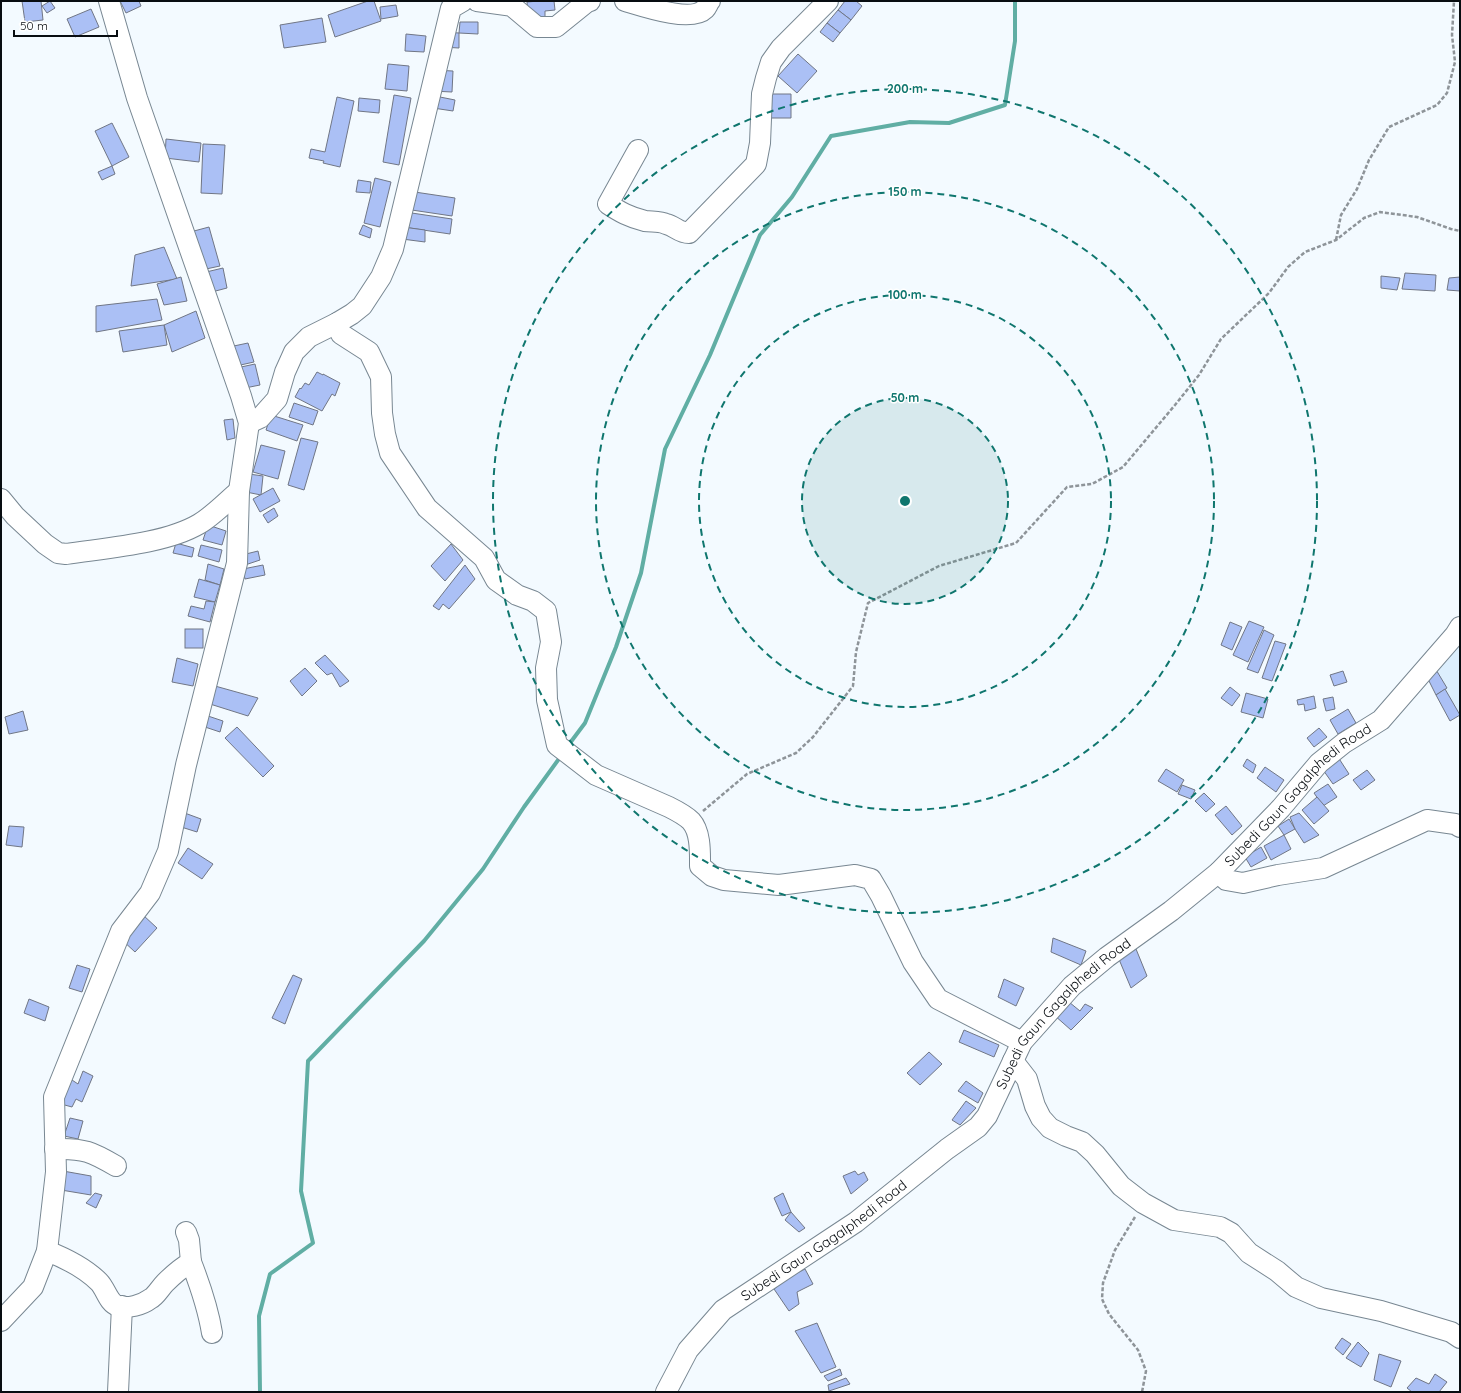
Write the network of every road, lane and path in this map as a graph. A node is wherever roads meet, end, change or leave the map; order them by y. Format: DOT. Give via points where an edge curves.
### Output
graph roads {
  1 [pos="109,1"];
  2 [pos="463,1"];
  3 [pos="477,1"];
  4 [pos="590,1"];
  5 [pos="624,1"];
  6 [pos="710,1"];
  7 [pos="828,1"];
  8 [pos="1454,1"];
  9 [pos="638,150"];
  10 [pos="1460,231"];
  11 [pos="1336,240"];
  12 [pos="337,324"];
  13 [pos="248,423"];
  14 [pos="239,491"];
  15 [pos="1,499"];
  16 [pos="1460,627"];
  17 [pos="691,822"];
  18 [pos="1460,827"];
  19 [pos="1219,872"];
  20 [pos="1022,1042"];
  21 [pos="1014,1061"];
  22 [pos="55,1149"];
  23 [pos="116,1166"];
  24 [pos="1143,1204"];
  25 [pos="186,1232"];
  26 [pos="47,1251"];
  27 [pos="191,1262"];
  28 [pos="122,1306"];
  29 [pos="1,1321"];
  30 [pos="212,1333"];
  31 [pos="1460,1338"];
  32 [pos="118,1392"];
  33 [pos="666,1392"];
  34 [pos="1142,1392"];
  1 -- 13 [label="street" via="137,98 242,396"];
  2 -- 12 [label="street" via="451,8 393,249 382,277 362,306"];
  3 -- 4 [label="street" via="512,6 537,27 556,27"];
  5 -- 6 [label="street" via="689,16 704,10"];
  7 -- 9 [label="street" via="780,48 771,62 762,94 760,143 756,164 689,233 681,233 665,223 625,216 608,204"];
  8 -- 11 [label="path" via="1452,35 1455,62 1447,93 1436,105 1389,127 1369,160 1357,190 1341,215"];
  10 -- 11 [label="path" via="1417,217 1380,212 1364,218"];
  11 -- 17 [label="path" via="1305,252 1288,267 1269,293 1222,339 1189,387 1123,467 1092,484 1067,487 1016,543 939,566 868,603 856,652 853,686 813,737 796,752 747,774"];
  12 -- 13 [label="street" via="309,337 294,352 277,399 260,418"];
  12 -- 17 [label="street" via="341,334 369,352 381,376 382,413 390,453 427,508 484,558 496,580 546,611 551,642 546,668 547,700 557,745 596,775 680,813"];
  13 -- 14 [label="street"];
  14 -- 15 [label="street" via="201,524 185,531 146,542 66,554 58,553 45,544"];
  14 -- 22 [label="street" via="237,563 186,765 168,851 150,893 121,931 54,1097"];
  16 -- 19 [label="street, Subedi Gaun Gagalphedi Road" via="1381,720 1344,743 1319,763 1281,808"];
  17 -- 20 [label="street" via="700,844 700,866 712,876 724,880 779,885 855,875 871,879 913,962 938,999"];
  18 -- 19 [label="street" via="1427,820 1323,868 1243,883 1226,880"];
  19 -- 20 [label="street, Subedi Gaun Gagalphedi Road" via="1171,911 1106,957 1072,986"];
  20 -- 21 [label="street, Subedi Gaun Gagalphedi Road"];
  21 -- 24 [label="street" via="1027,1079 1041,1118 1050,1128 1082,1142 1121,1186"];
  21 -- 33 [label="street, Subedi Gaun Gagalphedi Road" via="987,1116 978,1128 947,1149 856,1222 723,1310 688,1350"];
  22 -- 23 [label="street" via="80,1149 95,1153"];
  22 -- 26 [label="street" via="56,1172"];
  24 -- 31 [label="street" via="1174,1220 1220,1227 1231,1233 1249,1253 1296,1286 1321,1298 1381,1311 1451,1332"];
  24 -- 34 [label="path" via="1115,1250 1103,1283 1102,1299 1109,1314 1138,1350 1146,1371"];
  25 -- 27 [label="street"];
  26 -- 28 [label="street" via="64,1258 90,1275 100,1283 112,1302"];
  26 -- 29 [label="street" via="32,1287"];
  27 -- 28 [label="street" via="165,1283 152,1299 140,1305"];
  27 -- 30 [label="street" via="210,1317"];
  28 -- 32 [label="street"];
}
